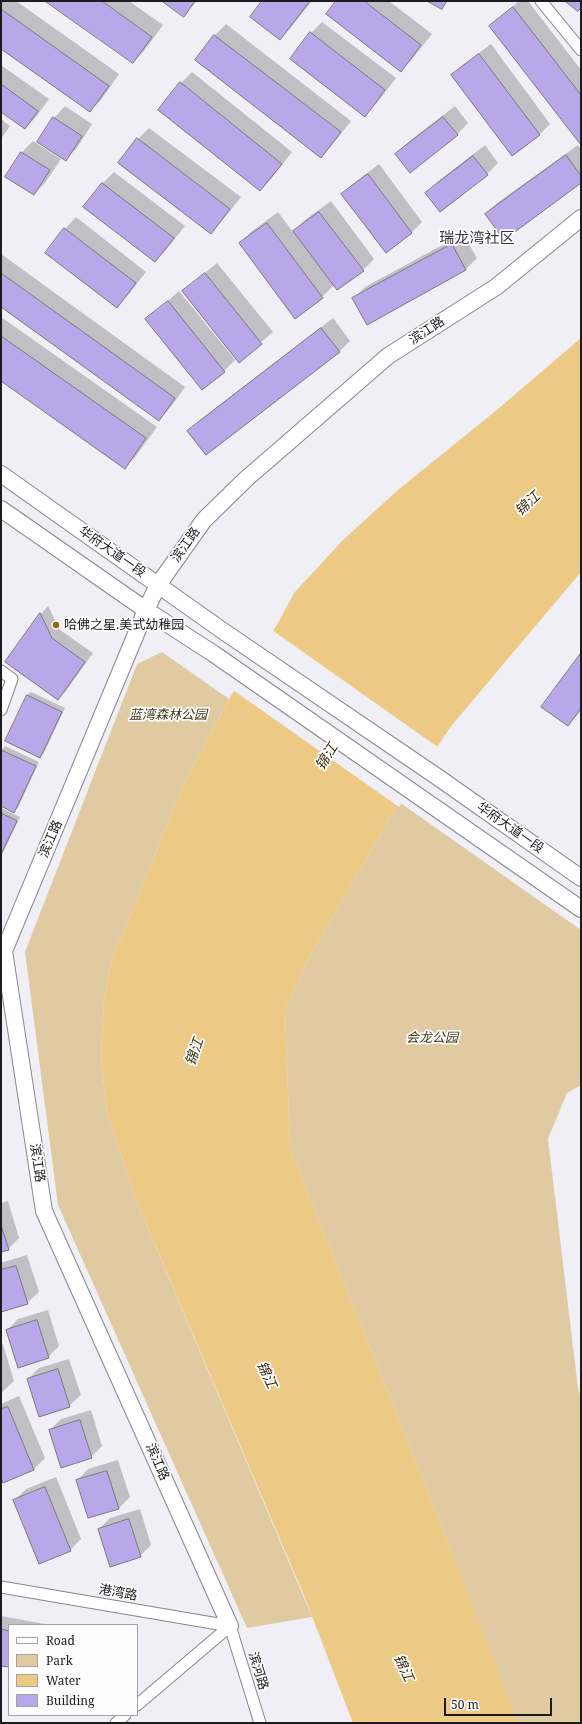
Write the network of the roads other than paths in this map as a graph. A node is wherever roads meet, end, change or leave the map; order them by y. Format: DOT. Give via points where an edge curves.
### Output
graph roads {
  1 [pos="541,1"];
  2 [pos="581,50"];
  3 [pos="581,218"];
  4 [pos="1,474"];
  5 [pos="1,509"];
  6 [pos="158,585"];
  7 [pos="146,610"];
  8 [pos="1,671"];
  9 [pos="1,710"];
  10 [pos="581,878"];
  11 [pos="581,908"];
  12 [pos="5,935"];
  13 [pos="1,1586"];
  14 [pos="230,1626"];
  15 [pos="138,1704"];
  16 [pos="124,1716"];
  17 [pos="116,1723"];
  18 [pos="260,1723"];
  1 -- 2 [label="street"];
  3 -- 6 [label="street, 滨江路" via="496,287 388,356 370,371 246,479 204,520"];
  4 -- 6 [label="street, 华府大道一段"];
  5 -- 7 [label="street"];
  6 -- 7 [label="street, 滨江路"];
  6 -- 10 [label="street, 华府大道一段"];
  7 -- 11 [label="street" via="214,654"];
  7 -- 12 [label="street, 滨江路"];
  8 -- 9 [label="street" via="12,679"];
  12 -- 14 [label="street, 滨江路" via="4,951 44,1211"];
  13 -- 14 [label="street, 港湾路"];
  14 -- 15 [label="street"];
  14 -- 18 [label="street, 滨河路"];
  16 -- 17 [label="street"];
}
